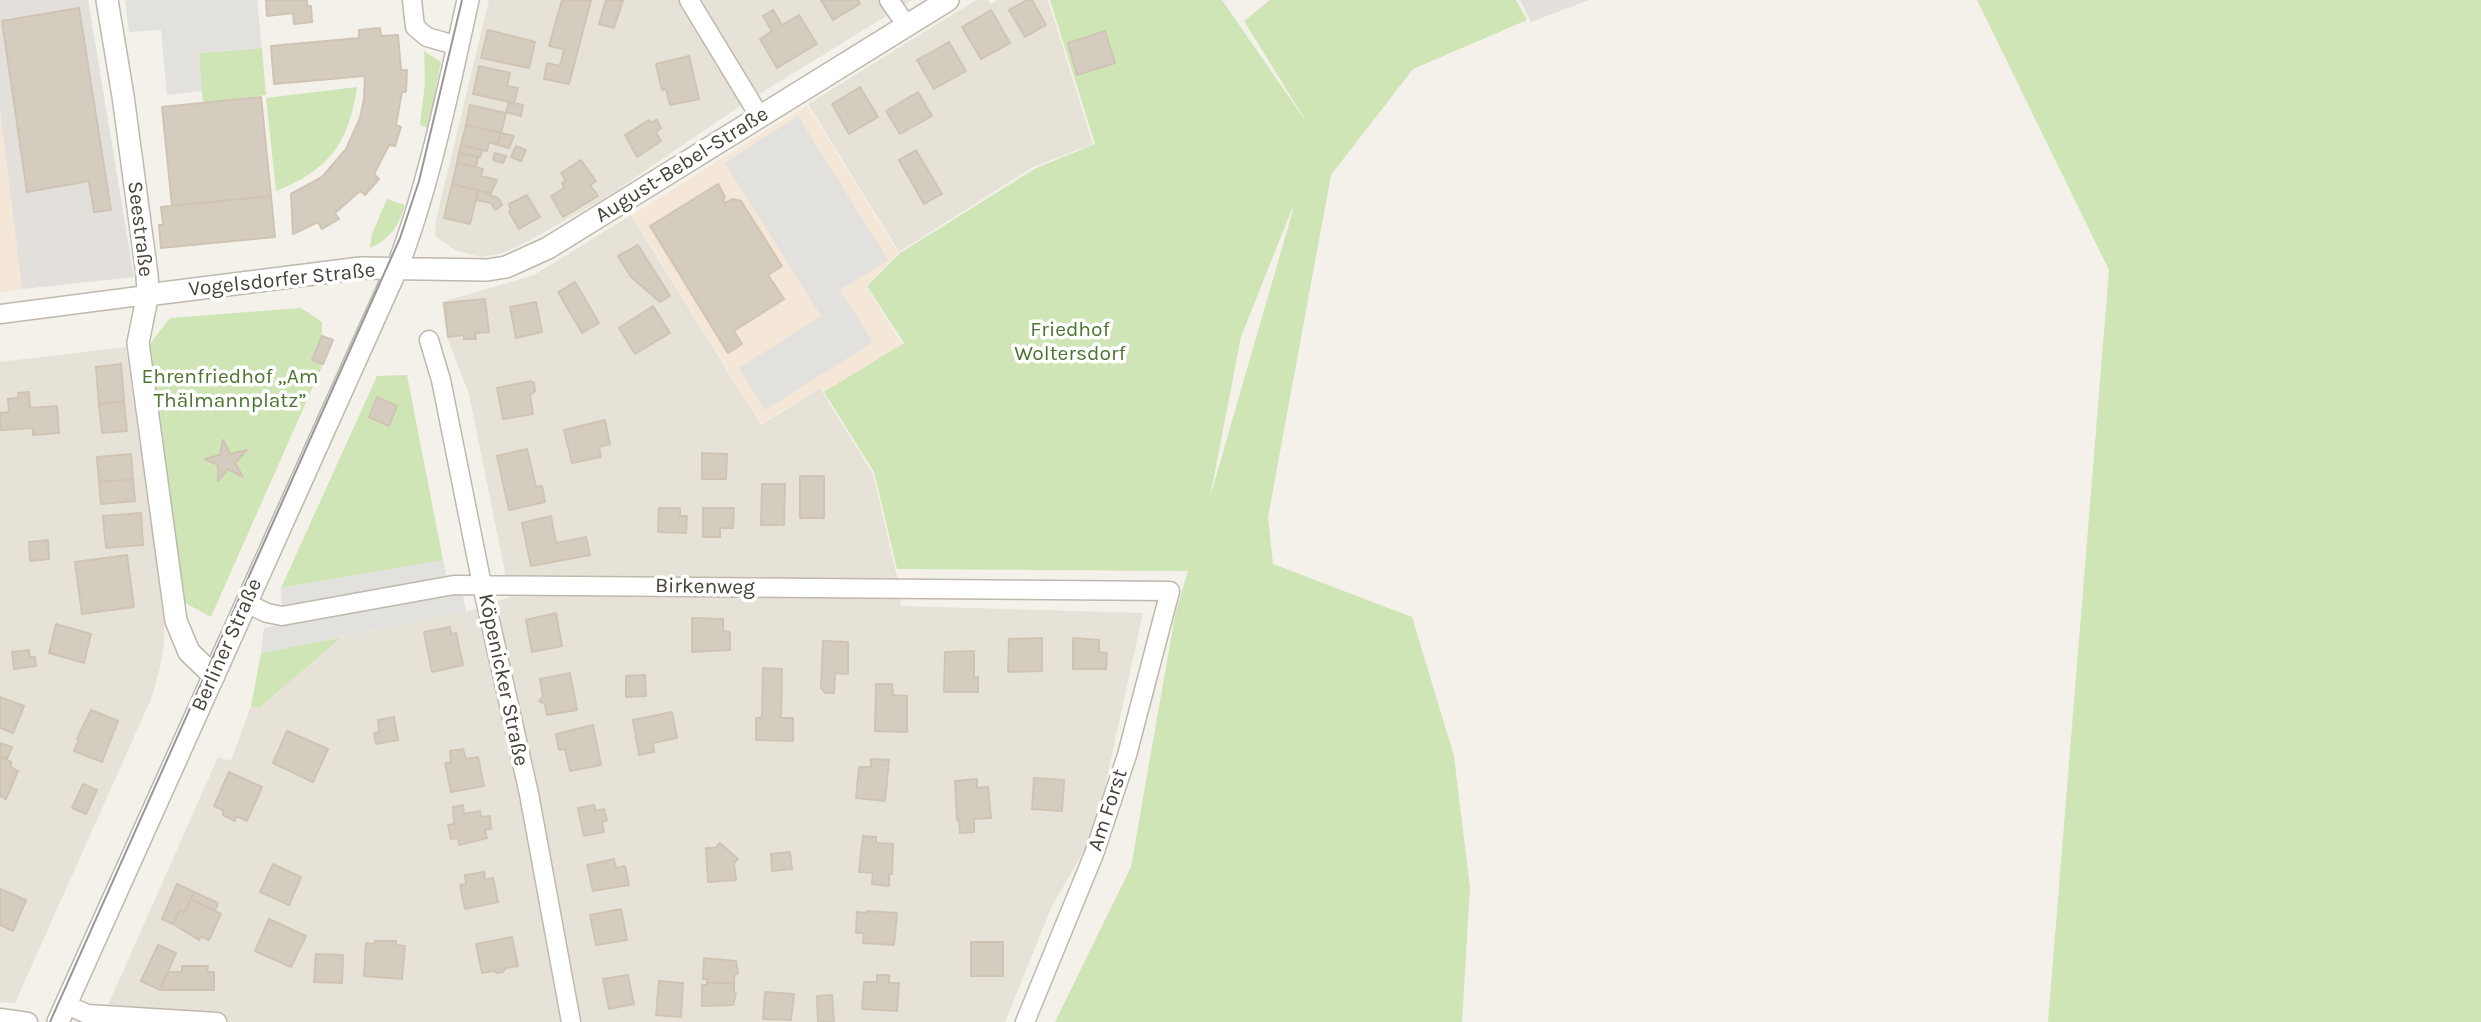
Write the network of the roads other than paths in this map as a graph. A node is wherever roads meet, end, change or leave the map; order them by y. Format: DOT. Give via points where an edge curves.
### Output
graph roads {
  1 [pos="107,0"];
  2 [pos="412,0"];
  3 [pos="468,0"];
  4 [pos="689,0"];
  5 [pos="889,0"];
  6 [pos="948,0"];
  7 [pos="907,26"];
  8 [pos="458,46"];
  9 [pos="760,117"];
  10 [pos="397,268"];
  11 [pos="147,295"];
  12 [pos="0,314"];
  13 [pos="429,340"];
  14 [pos="482,584"];
  15 [pos="1170,591"];
  16 [pos="246,603"];
  17 [pos="214,676"];
  18 [pos="63,1014"];
  19 [pos="0,1018"];
  20 [pos="28,1022"];
  21 [pos="217,1022"];
  22 [pos="571,1022"];
  23 [pos="1025,1022"];
  1 -- 11 [label="street, Seestraße" via="148,275"];
  2 -- 8 [label="street" via="415,27 427,37"];
  3 -- 8 [label="street, Berliner Straße"];
  4 -- 9 [label="street"];
  5 -- 7 [label="street"];
  6 -- 7 [label="street, August-Bebel-Straße"];
  7 -- 9 [label="street, August-Bebel-Straße"];
  8 -- 10 [label="street, Berliner Straße" via="425,182"];
  9 -- 10 [label="street, August-Bebel-Straße" via="548,248 506,267 463,271"];
  10 -- 11 [label="street, Vogelsdorfer Straße" via="355,269"];
  10 -- 16 [label="street, Berliner Straße"];
  11 -- 12 [label="street, Vogelsdorfer Straße"];
  11 -- 17 [label="street, Seestraße" via="139,349 176,621 195,661"];
  13 -- 14 [label="street, Köpenicker Straße"];
  14 -- 15 [label="street, Birkenweg"];
  14 -- 16 [label="street, Birkenweg" via="454,584 282,616"];
  14 -- 22 [label="street, Köpenicker Straße"];
  15 -- 23 [label="street, Am Forst" via="1127,755 1094,854"];
  16 -- 17 [label="street, Berliner Straße"];
  17 -- 18 [label="street, Berliner Straße"];
  18 -- 21 [label="street"];
  19 -- 20 [label="street"];
}
